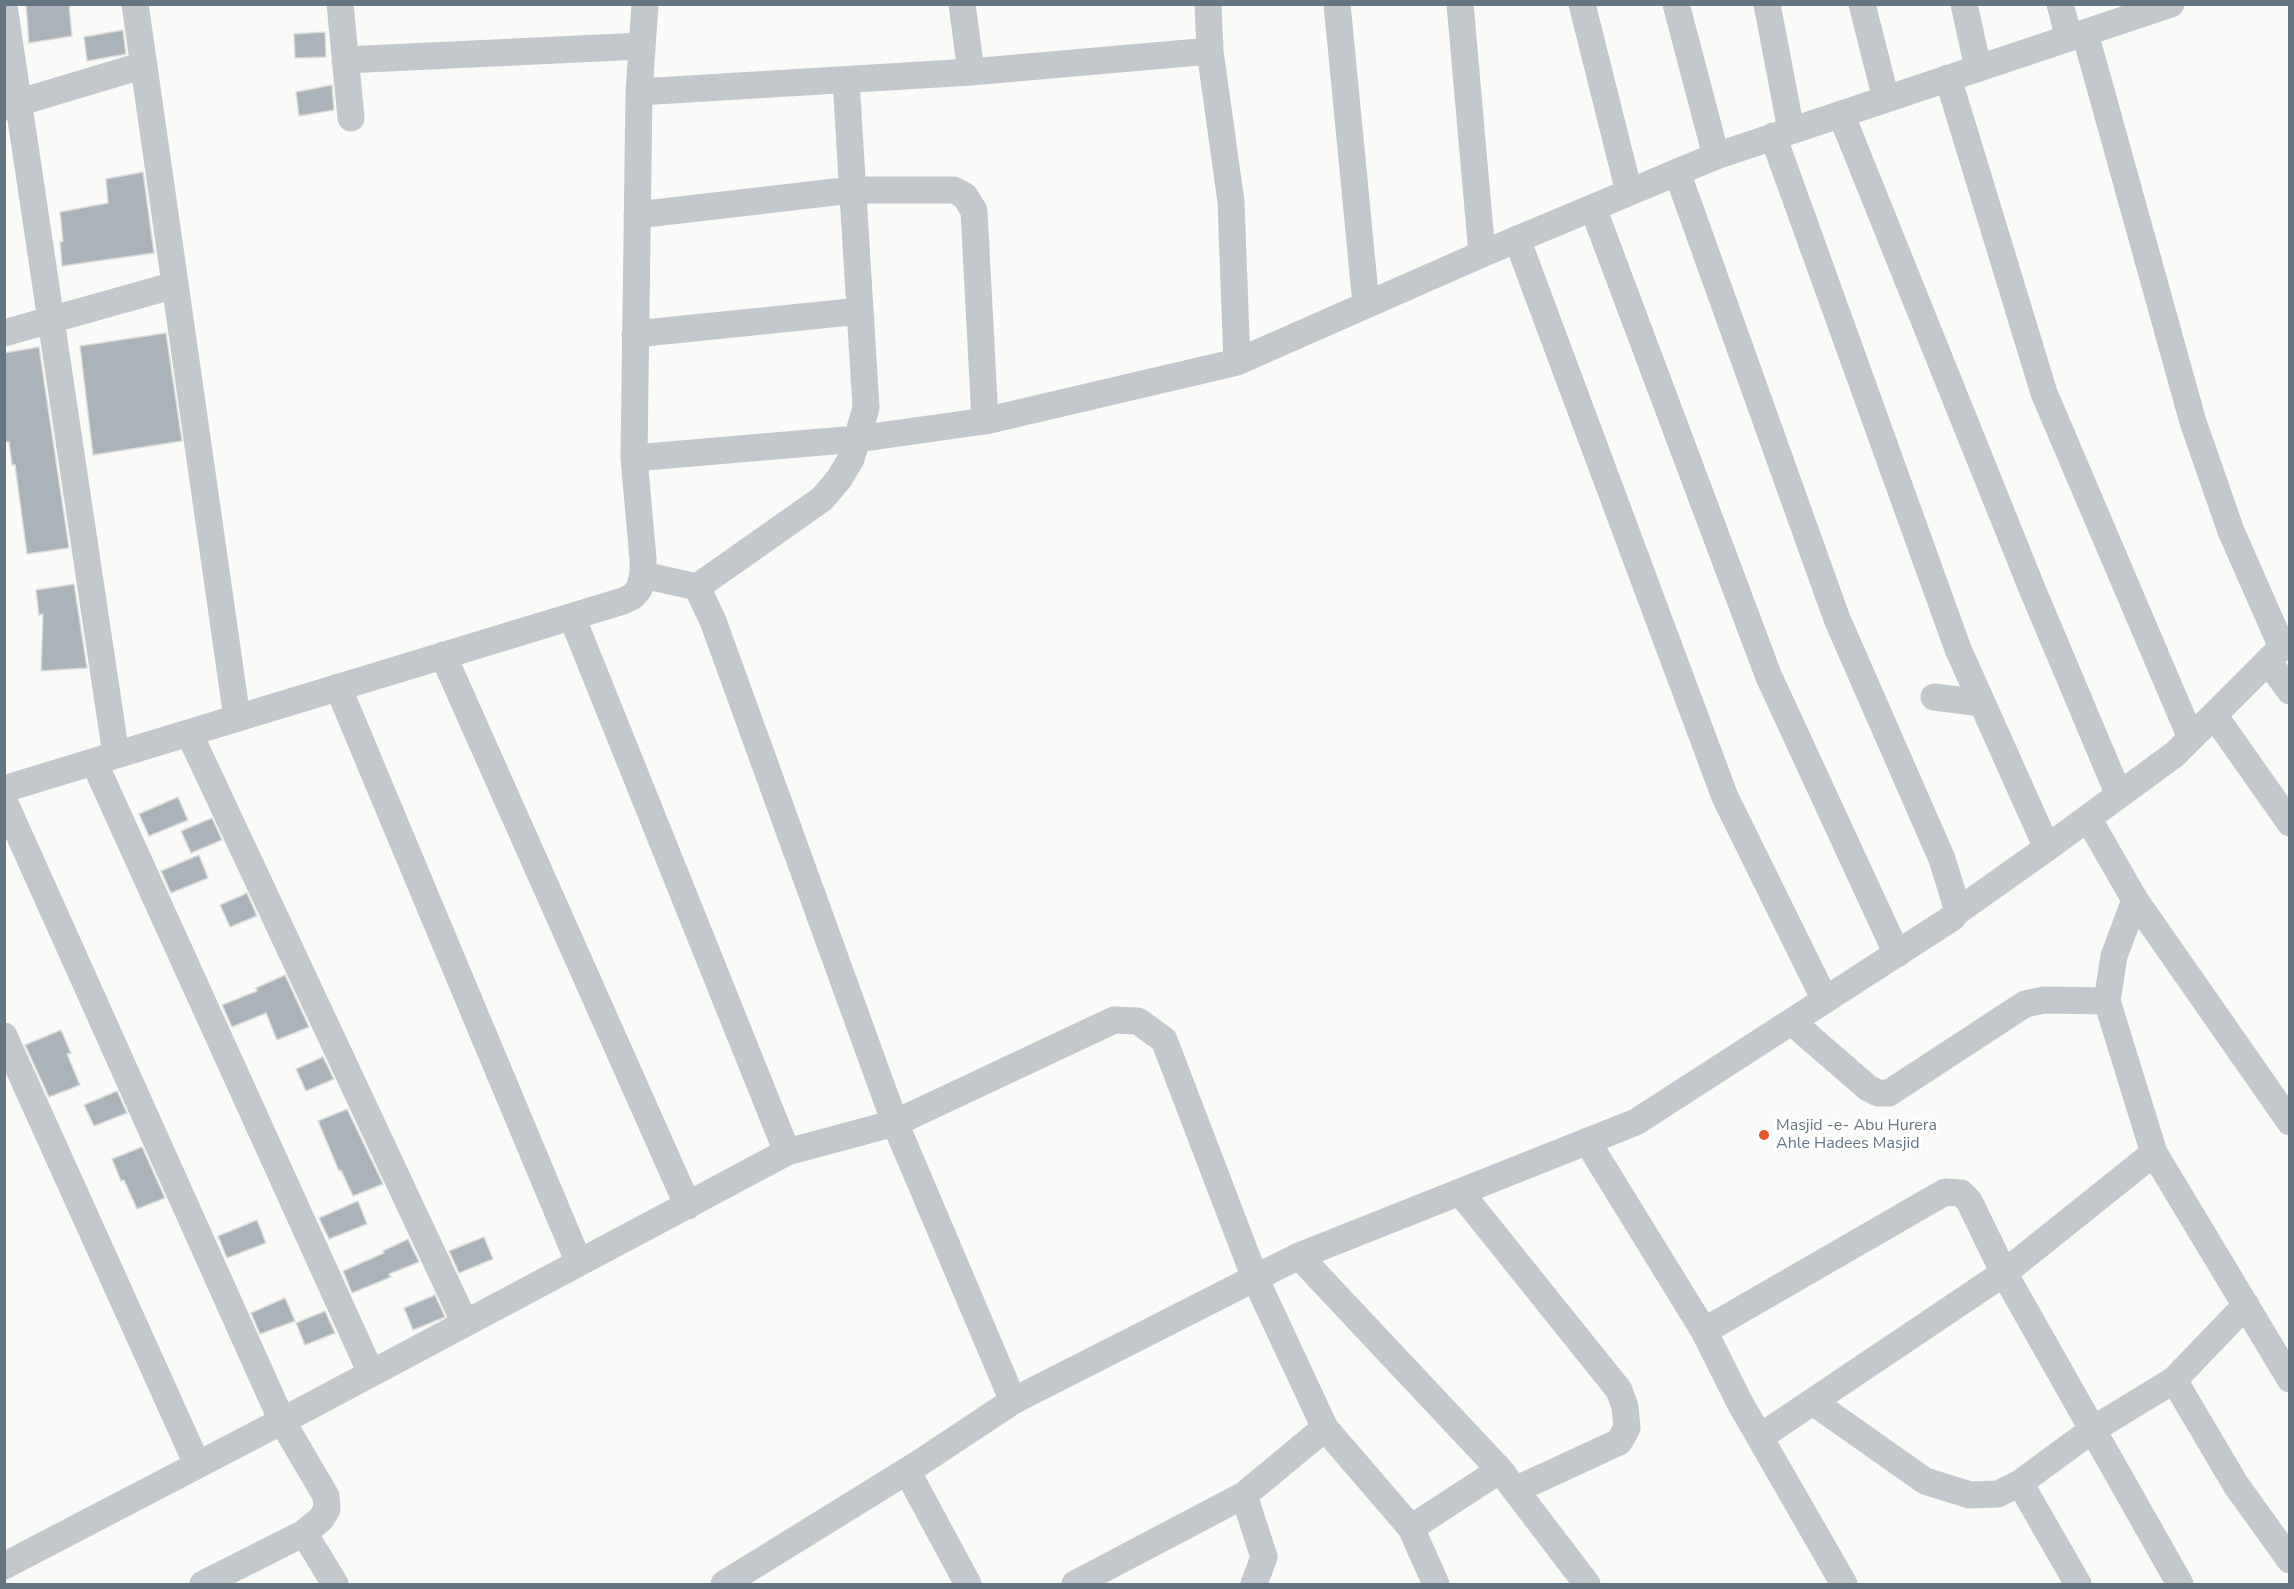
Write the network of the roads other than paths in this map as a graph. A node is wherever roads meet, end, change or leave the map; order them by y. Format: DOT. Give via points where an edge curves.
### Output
graph roads {
  1 [pos="135,4"];
  2 [pos="340,4"];
  3 [pos="645,4"];
  4 [pos="962,4"];
  5 [pos="1208,4"];
  6 [pos="1337,4"];
  7 [pos="1460,4"];
  8 [pos="1582,4"];
  9 [pos="1676,4"];
  10 [pos="1767,4"];
  11 [pos="1862,4"];
  12 [pos="1964,4"];
  13 [pos="2060,4"];
  14 [pos="2171,4"];
  15 [pos="4,6"];
  16 [pos="2077,36"];
  17 [pos="1210,51"];
  18 [pos="642,56"];
  19 [pos="345,60"];
  20 [pos="144,65"];
  21 [pos="1978,68"];
  22 [pos="971,72"];
  23 [pos="1948,78"];
  24 [pos="846,80"];
  25 [pos="678,90"];
  26 [pos="639,92"];
  27 [pos="1886,99"];
  28 [pos="12,105"];
  29 [pos="1841,114"];
  30 [pos="351,118"];
  31 [pos="1782,133"];
  32 [pos="1716,156"];
  33 [pos="1677,172"];
  34 [pos="852,190"];
  35 [pos="1629,192"];
  36 [pos="1593,207"];
  37 [pos="637,215"];
  38 [pos="1517,239"];
  39 [pos="1482,254"];
  40 [pos="176,285"];
  41 [pos="1366,304"];
  42 [pos="860,311"];
  43 [pos="51,320"];
  44 [pos="4,333"];
  45 [pos="635,334"];
  46 [pos="1237,362"];
  47 [pos="985,421"];
  48 [pos="857,439"];
  49 [pos="634,458"];
  50 [pos="643,575"];
  51 [pos="697,587"];
  52 [pos="572,616"];
  53 [pos="2280,649"];
  54 [pos="443,655"];
  55 [pos="338,687"];
  56 [pos="2289,691"];
  57 [pos="1934,697"];
  58 [pos="1982,703"];
  59 [pos="2214,715"];
  60 [pos="237,718"];
  61 [pos="189,733"];
  62 [pos="2191,738"];
  63 [pos="105,759"];
  64 [pos="4,789"];
  65 [pos="2119,795"];
  66 [pos="4,801"];
  67 [pos="2088,818"];
  68 [pos="2289,822"];
  69 [pos="2048,848"];
  70 [pos="2135,900"];
  71 [pos="1958,911"];
  72 [pos="1897,954"];
  73 [pos="1825,1000"];
  74 [pos="2107,1001"];
  75 [pos="1792,1022"];
  76 [pos="4,1036"];
  77 [pos="2289,1122"];
  78 [pos="895,1123"];
  79 [pos="1587,1142"];
  80 [pos="786,1152"];
  81 [pos="2154,1153"];
  82 [pos="1460,1192"];
  83 [pos="688,1206"];
  84 [pos="1299,1256"];
  85 [pos="579,1263"];
  86 [pos="2004,1273"];
  87 [pos="1255,1278"];
  88 [pos="2246,1305"];
  89 [pos="465,1323"];
  90 [pos="1704,1331"];
  91 [pos="371,1373"];
  92 [pos="2289,1379"];
  93 [pos="2174,1380"];
  94 [pos="1013,1401"];
  95 [pos="1813,1402"];
  96 [pos="282,1421"];
  97 [pos="1325,1428"];
  98 [pos="2092,1430"];
  99 [pos="1760,1437"];
  100 [pos="197,1464"];
  101 [pos="907,1471"];
  102 [pos="1508,1480"];
  103 [pos="2020,1484"];
  104 [pos="1244,1495"];
  105 [pos="1411,1528"];
  106 [pos="304,1533"];
  107 [pos="7,1557"];
  108 [pos="2289,1560"];
  109 [pos="208,1583"];
  110 [pos="335,1584"];
  111 [pos="724,1584"];
  112 [pos="968,1584"];
  113 [pos="1075,1584"];
  114 [pos="1254,1584"];
  115 [pos="1436,1584"];
  116 [pos="1587,1584"];
  117 [pos="1845,1584"];
  118 [pos="2078,1584"];
  119 [pos="2180,1584"];
  1 -- 20 [label="street"];
  2 -- 19 [label="street"];
  3 -- 18 [label="street"];
  4 -- 22 [label="street"];
  5 -- 17 [label="street"];
  6 -- 41 [label="street"];
  7 -- 39 [label="street"];
  8 -- 35 [label="street"];
  9 -- 32 [label="street"];
  10 -- 31 [label="street"];
  11 -- 27 [label="street"];
  12 -- 21 [label="street"];
  13 -- 16 [label="street"];
  14 -- 16 [label="street"];
  15 -- 28 [label="street"];
  16 -- 21 [label="street"];
  16 -- 53 [label="street" via="2193,422 2231,531"];
  17 -- 22 [label="street"];
  17 -- 46 [label="street" via="1231,202"];
  18 -- 19 [label="street"];
  18 -- 25 [label="street"];
  18 -- 26 [label="street"];
  19 -- 30 [label="street"];
  20 -- 28 [label="street"];
  20 -- 40 [label="street"];
  21 -- 23 [label="street"];
  22 -- 24 [label="street"];
  23 -- 27 [label="street"];
  23 -- 62 [label="street" via="2044,393"];
  24 -- 25 [label="street"];
  24 -- 34 [label="street"];
  25 -- 26 [label="street"];
  26 -- 37 [label="street"];
  27 -- 29 [label="street"];
  28 -- 43 [label="street"];
  29 -- 31 [label="street"];
  29 -- 65 [label="street"];
  31 -- 32 [label="street"];
  31 -- 58 [label="street" via="1958,649"];
  32 -- 33 [label="street"];
  33 -- 35 [label="street"];
  33 -- 71 [label="street" via="1837,620 1942,859"];
  34 -- 37 [label="street"];
  34 -- 42 [label="street"];
  34 -- 47 [label="street" via="954,190 970,203 974,211"];
  35 -- 36 [label="street"];
  36 -- 38 [label="street"];
  36 -- 72 [label="street" via="1769,677"];
  37 -- 45 [label="street"];
  38 -- 39 [label="street"];
  38 -- 73 [label="street" via="1725,797"];
  39 -- 41 [label="street"];
  40 -- 43 [label="street"];
  40 -- 60 [label="street"];
  41 -- 46 [label="street"];
  42 -- 45 [label="street"];
  42 -- 48 [label="street" via="866,408"];
  43 -- 44 [label="street"];
  43 -- 63 [label="street"];
  45 -- 49 [label="street"];
  46 -- 47 [label="street"];
  47 -- 48 [label="street"];
  48 -- 49 [label="street"];
  48 -- 51 [label="street" via="839,480 822,499"];
  49 -- 50 [label="street"];
  50 -- 51 [label="street"];
  50 -- 52 [label="street" via="639,589 623,602"];
  51 -- 78 [label="street" via="713,621"];
  52 -- 54 [label="street"];
  52 -- 80 [label="street"];
  53 -- 56 [label="street"];
  53 -- 59 [label="street"];
  54 -- 55 [label="street"];
  54 -- 83 [label="street"];
  55 -- 60 [label="street"];
  55 -- 85 [label="street"];
  57 -- 58 [label="street"];
  58 -- 69 [label="street"];
  59 -- 62 [label="street"];
  59 -- 68 [label="street"];
  60 -- 61 [label="street"];
  61 -- 63 [label="street"];
  61 -- 89 [label="street"];
  62 -- 65 [label="street"];
  63 -- 64 [label="street"];
  63 -- 91 [label="street"];
  65 -- 67 [label="street"];
  66 -- 96 [label="street"];
  67 -- 69 [label="street"];
  67 -- 70 [label="street"];
  69 -- 71 [label="street"];
  70 -- 74 [label="street" via="2114,956"];
  70 -- 77 [label="street"];
  71 -- 72 [label="street"];
  72 -- 73 [label="street"];
  73 -- 75 [label="street"];
  74 -- 75 [label="street" via="2044,1000 2025,1004 1889,1093 1868,1088"];
  74 -- 81 [label="street"];
  75 -- 79 [label="street" via="1636,1122"];
  76 -- 100 [label="street"];
  78 -- 80 [label="street"];
  78 -- 87 [label="street" via="1114,1020 1138,1022 1164,1040"];
  78 -- 94 [label="street"];
  79 -- 82 [label="street"];
  79 -- 90 [label="street"];
  80 -- 83 [label="street"];
  81 -- 86 [label="street"];
  81 -- 88 [label="street"];
  82 -- 84 [label="street"];
  82 -- 102 [label="street" via="1619,1390 1626,1407 1627,1428 1619,1442"];
  83 -- 85 [label="street"];
  84 -- 87 [label="street"];
  84 -- 102 [label="street"];
  85 -- 89 [label="street"];
  86 -- 90 [label="street" via="1969,1201 1961,1193 1946,1192"];
  86 -- 95 [label="street"];
  86 -- 98 [label="street"];
  87 -- 94 [label="street"];
  87 -- 97 [label="street"];
  88 -- 92 [label="street"];
  88 -- 93 [label="street"];
  89 -- 91 [label="street"];
  90 -- 99 [label="street"];
  91 -- 96 [label="street"];
  93 -- 98 [label="street"];
  93 -- 108 [label="street" via="2236,1485"];
  94 -- 101 [label="street"];
  95 -- 99 [label="street"];
  95 -- 103 [label="street" via="1925,1481 1970,1495 1998,1494"];
  96 -- 100 [label="street"];
  96 -- 106 [label="street" via="326,1496 327,1509"];
  97 -- 104 [label="street"];
  97 -- 105 [label="street"];
  98 -- 103 [label="street"];
  98 -- 119 [label="street"];
  99 -- 117 [label="street"];
  100 -- 107 [label="street"];
  101 -- 111 [label="street"];
  101 -- 112 [label="street"];
  102 -- 105 [label="street"];
  102 -- 116 [label="street"];
  103 -- 118 [label="street"];
  104 -- 113 [label="street"];
  104 -- 114 [label="street" via="1264,1557"];
  105 -- 115 [label="street"];
  106 -- 109 [label="street"];
  106 -- 110 [label="street"];
}
